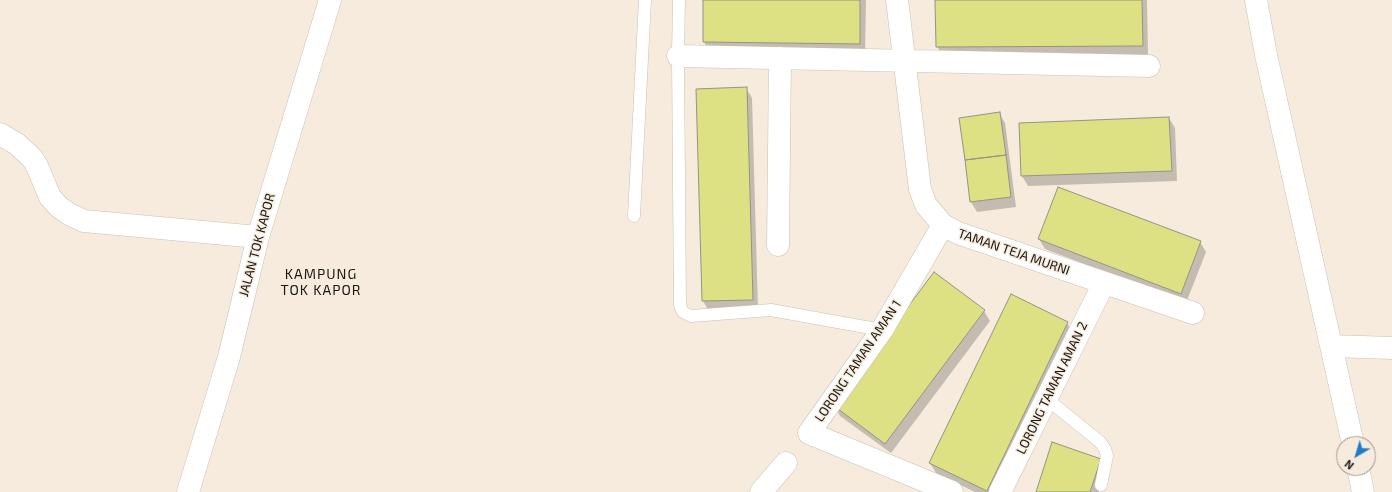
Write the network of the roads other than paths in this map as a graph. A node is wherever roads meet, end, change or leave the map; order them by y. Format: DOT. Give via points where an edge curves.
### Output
graph roads {
  1 [pos="330,0"];
  2 [pos="645,0"];
  3 [pos="679,0"];
  4 [pos="897,0"];
  5 [pos="1256,0"];
  6 [pos="678,56"];
  7 [pos="780,58"];
  8 [pos="904,61"];
  9 [pos="1149,66"];
  10 [pos="0,134"];
  11 [pos="634,216"];
  12 [pos="943,225"];
  13 [pos="258,237"];
  14 [pos="778,245"];
  15 [pos="1104,283"];
  16 [pos="1193,313"];
  17 [pos="882,330"];
  18 [pos="1332,346"];
  19 [pos="1392,348"];
  20 [pos="1046,399"];
  21 [pos="1351,436"];
  22 [pos="786,463"];
  23 [pos="1360,476"];
  24 [pos="1101,485"];
  25 [pos="188,492"];
  26 [pos="761,492"];
  27 [pos="952,492"];
  28 [pos="1000,492"];
  29 [pos="1363,492"];
  1 -- 13 [label="street, JALAN TOK KAPOR"];
  2 -- 11 [label="lane"];
  3 -- 6 [label="lane"];
  4 -- 8 [label="street, TAMAN TEJA MURNI"];
  5 -- 18 [label="street" via="1266,55"];
  6 -- 7 [label="street"];
  6 -- 17 [label="lane" via="680,305 683,312 691,316 771,310"];
  7 -- 8 [label="street"];
  7 -- 14 [label="street"];
  8 -- 9 [label="street"];
  8 -- 12 [label="street, TAMAN TEJA MURNI" via="920,189 926,205"];
  10 -- 13 [label="street" via="17,144 32,158 50,197 59,207 84,221"];
  12 -- 15 [label="street, TAMAN TEJA MURNI" via="958,233"];
  12 -- 17 [label="street, LORONG TAMAN AMAN 1"];
  13 -- 25 [label="street, JALAN TOK KAPOR" via="229,357"];
  15 -- 16 [label="street, TAMAN TEJA MURNI"];
  15 -- 20 [label="street, LORONG TAMAN AMAN 2"];
  17 -- 27 [label="street, LORONG TAMAN AMAN 1" via="809,433"];
  18 -- 19 [label="street"];
  18 -- 21 [label="street"];
  20 -- 24 [label="lane" via="1100,442 1105,449 1107,456"];
  20 -- 28 [label="street, LORONG TAMAN AMAN 2"];
  22 -- 26 [label="street"];
  23 -- 29 [label="street"];
}
